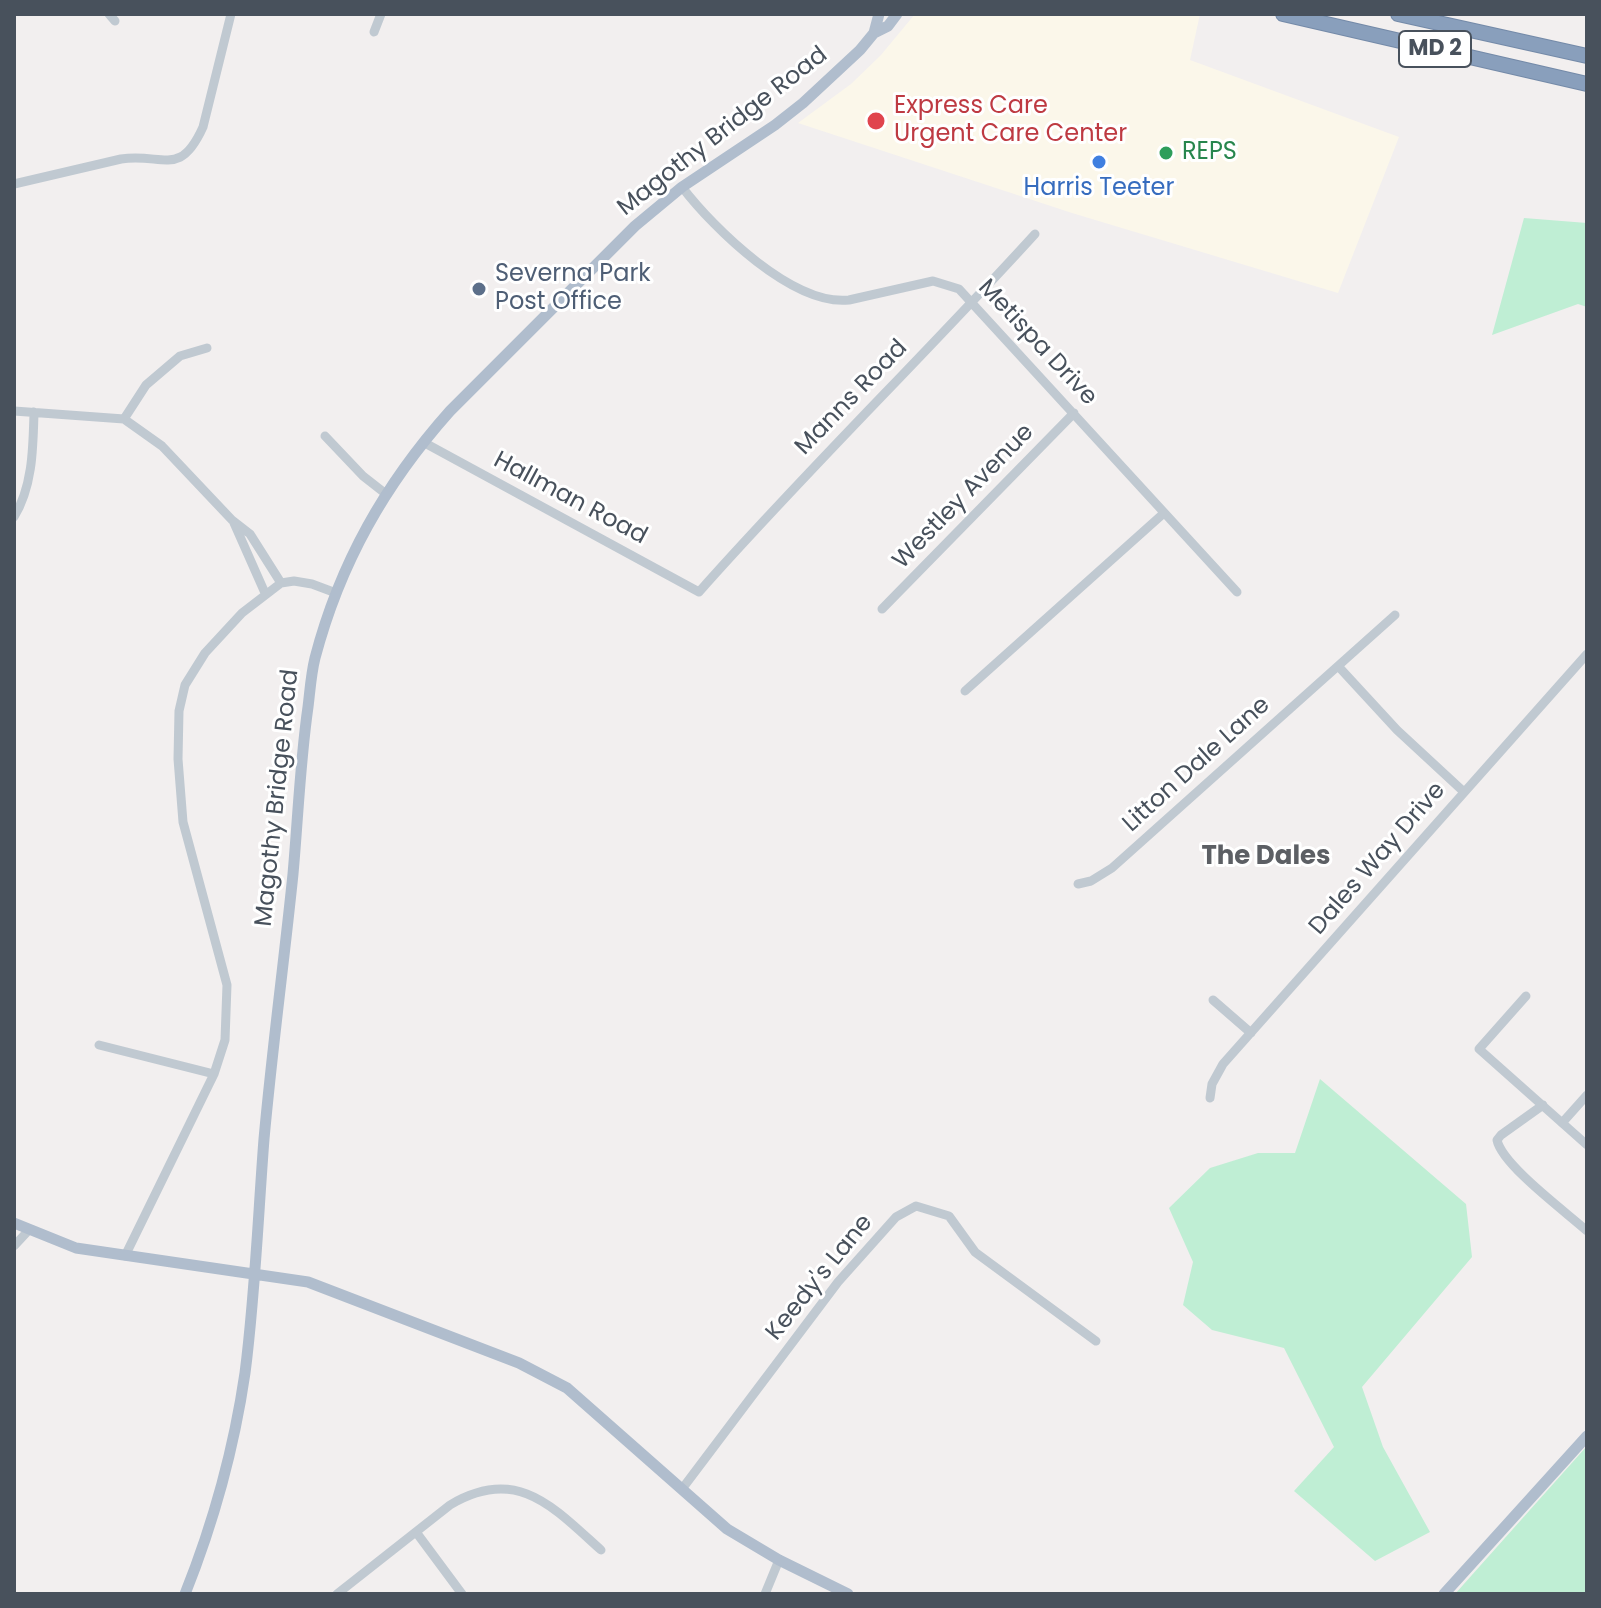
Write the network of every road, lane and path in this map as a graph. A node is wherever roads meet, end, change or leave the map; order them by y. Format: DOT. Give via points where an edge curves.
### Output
graph roads {
  1 [pos="231,14"];
  2 [pos="381,14"];
  3 [pos="879,14"];
  4 [pos="897,14"];
  5 [pos="1283,14"];
  6 [pos="1398,14"];
  7 [pos="374,32"];
  8 [pos="874,33"];
  9 [pos="1587,56"];
  10 [pos="1587,84"];
  11 [pos="14,184"];
  12 [pos="682,187"];
  13 [pos="1035,234"];
  14 [pos="973,303"];
  15 [pos="207,348"];
  16 [pos="14,411"];
  17 [pos="34,412"];
  18 [pos="1074,413"];
  19 [pos="124,419"];
  20 [pos="325,436"];
  21 [pos="423,442"];
  22 [pos="386,494"];
  23 [pos="1164,513"];
  24 [pos="14,517"];
  25 [pos="232,520"];
  26 [pos="281,583"];
  27 [pos="699,592"];
  28 [pos="1237,592"];
  29 [pos="265,593"];
  30 [pos="336,593"];
  31 [pos="882,609"];
  32 [pos="1395,615"];
  33 [pos="1587,654"];
  34 [pos="1338,666"];
  35 [pos="965,691"];
  36 [pos="1464,792"];
  37 [pos="1078,884"];
  38 [pos="1526,996"];
  39 [pos="1213,1000"];
  40 [pos="1251,1033"];
  41 [pos="99,1045"];
  42 [pos="214,1074"];
  43 [pos="1587,1095"];
  44 [pos="1210,1098"];
  45 [pos="1543,1105"];
  46 [pos="1562,1123"];
  47 [pos="1587,1145"];
  48 [pos="14,1223"];
  49 [pos="28,1231"];
  50 [pos="1587,1231"];
  51 [pos="14,1246"];
  52 [pos="125,1256"];
  53 [pos="253,1273"];
  54 [pos="1096,1341"];
  55 [pos="1587,1436"];
  56 [pos="682,1489"];
  57 [pos="416,1532"];
  58 [pos="601,1550"];
  59 [pos="779,1560"];
  60 [pos="185,1594"];
  61 [pos="337,1594"];
  62 [pos="462,1594"];
  63 [pos="765,1594"];
  64 [pos="848,1594"];
  65 [pos="1444,1594"];
  1 -- 11 [label="street" via="203,127 187,154 166,161 138,156"];
  2 -- 7 [label="street"];
  3 -- 8 [label="main road, Magothy Bridge Road"];
  4 -- 8 [label="main road, Magothy Bridge Road"];
  5 -- 10 [label="highway, MD 2"];
  6 -- 9 [label="highway, MD 2"];
  8 -- 12 [label="main road, Magothy Bridge Road" via="789,115"];
  12 -- 14 [label="street, Metispa Drive" via="729,238 815,295 838,302 933,281 952,285"];
  12 -- 21 [label="main road, Magothy Bridge Road" via="635,226"];
  13 -- 14 [label="street, Manns Road"];
  14 -- 18 [label="street, Metispa Drive"];
  14 -- 27 [label="street, Manns Road"];
  15 -- 19 [label="street" via="180,356 146,385"];
  16 -- 17 [label="street"];
  17 -- 19 [label="street"];
  17 -- 24 [label="street" via="32,461"];
  18 -- 23 [label="street, Metispa Drive"];
  18 -- 31 [label="street, Westley Avenue"];
  19 -- 25 [label="street" via="162,446"];
  20 -- 22 [label="street"];
  21 -- 22 [label="main road, Magothy Bridge Road"];
  21 -- 27 [label="street, Hallman Road"];
  22 -- 30 [label="main road, Magothy Bridge Road"];
  23 -- 28 [label="street, Metispa Drive"];
  23 -- 35 [label="street"];
  25 -- 26 [label="street" via="260,547"];
  25 -- 29 [label="street"];
  26 -- 29 [label="street"];
  26 -- 30 [label="street" via="312,584"];
  29 -- 42 [label="street" via="205,653 185,685 179,711 183,822 227,985 225,1040"];
  30 -- 53 [label="main road, Magothy Bridge Road" via="314,660 307,717"];
  32 -- 34 [label="street, Litton Dale Lane"];
  33 -- 36 [label="street, Dales Way Drive"];
  34 -- 36 [label="street"];
  34 -- 37 [label="street, Litton Dale Lane" via="1112,868"];
  36 -- 40 [label="street, Dales Way Drive"];
  38 -- 45 [label="street" via="1479,1049"];
  39 -- 40 [label="street"];
  40 -- 44 [label="street, Dales Way Drive" via="1217,1073"];
  41 -- 42 [label="street"];
  42 -- 52 [label="street"];
  43 -- 46 [label="street"];
  45 -- 46 [label="street"];
  45 -- 50 [label="street" via="1501,1135 1498,1146"];
  46 -- 47 [label="street"];
  48 -- 49 [label="main road"];
  49 -- 51 [label="street"];
  49 -- 52 [label="main road" via="76,1248"];
  52 -- 53 [label="main road"];
  53 -- 56 [label="main road" via="308,1282 519,1363 567,1388"];
  53 -- 60 [label="main road, Magothy Bridge Road" via="244,1374 223,1479"];
  54 -- 56 [label="street, Keedy's Lane" via="975,1252 949,1216 916,1206 896,1217 838,1282"];
  55 -- 65 [label="main road"];
  56 -- 59 [label="main road" via="727,1529"];
  57 -- 58 [label="street" via="463,1498 488,1489 509,1489 555,1507"];
  57 -- 61 [label="street"];
  57 -- 62 [label="street"];
  59 -- 63 [label="street"];
  59 -- 64 [label="main road"];
}
